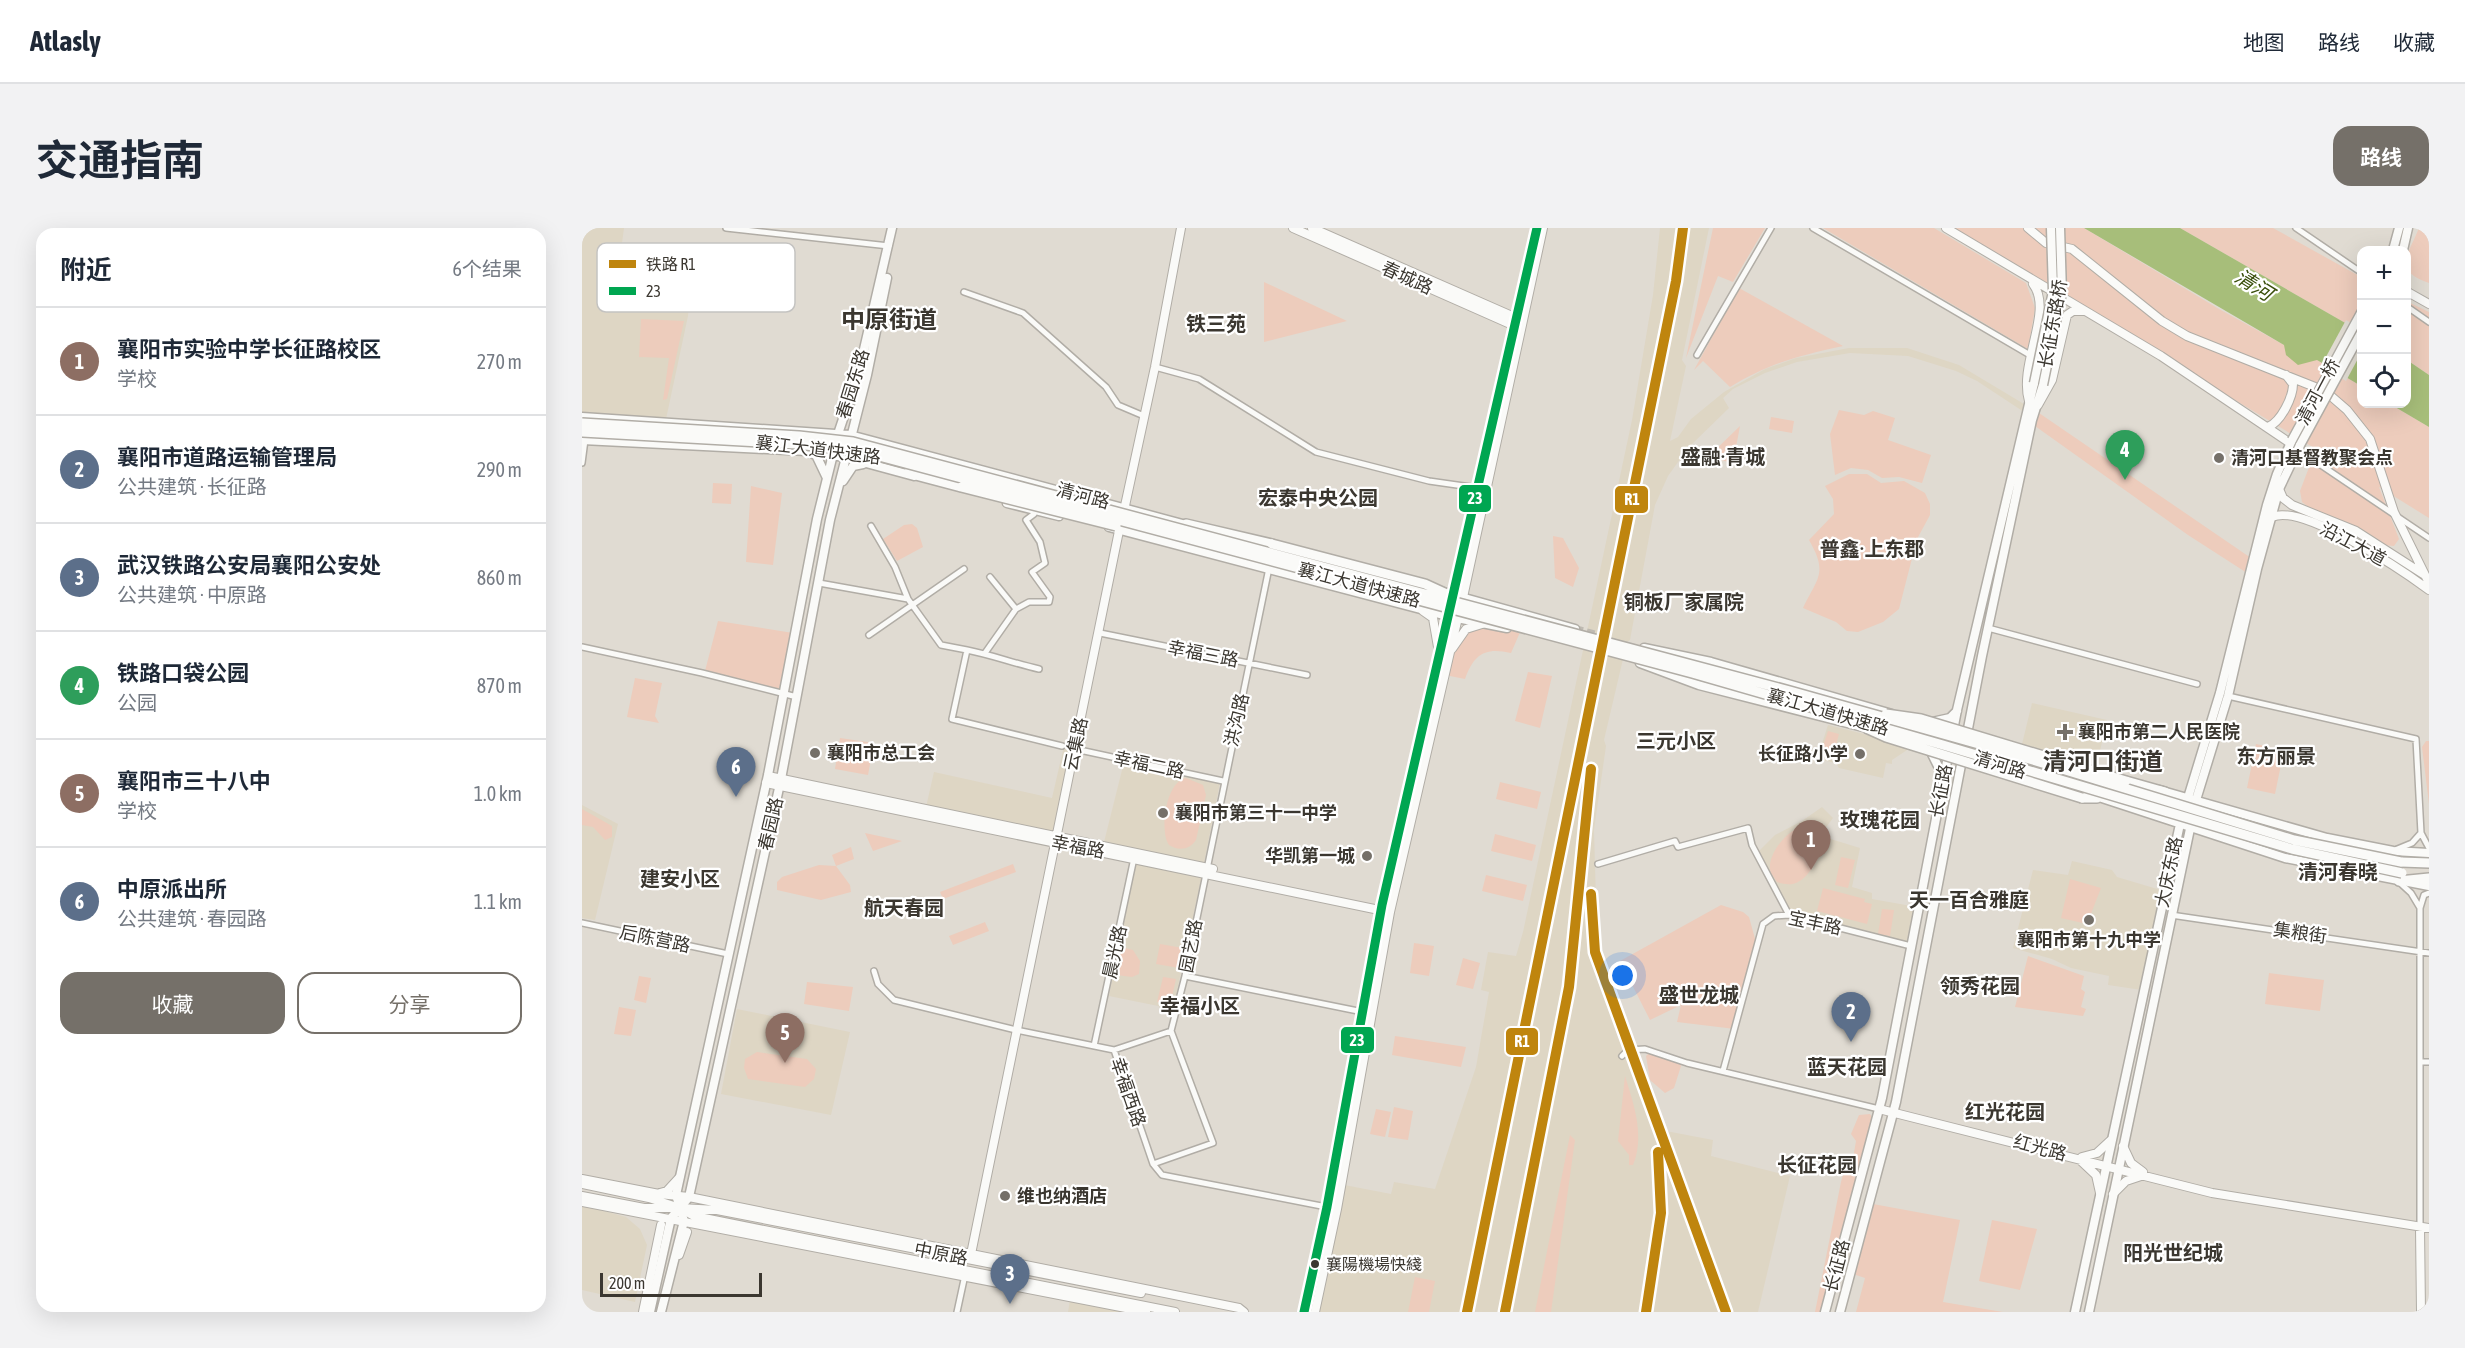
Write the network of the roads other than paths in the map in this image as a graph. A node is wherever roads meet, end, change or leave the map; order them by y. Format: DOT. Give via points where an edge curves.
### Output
graph roads {
  1 [pos="726,228"];
  2 [pos="895,228"];
  3 [pos="1181,228"];
  4 [pos="1293,228"];
  5 [pos="1312,228"];
  6 [pos="1537,228"];
  7 [pos="1543,228"];
  8 [pos="1771,228"];
  9 [pos="1813,228"];
  10 [pos="1946,228"];
  11 [pos="2028,228"];
  12 [pos="2052,228"];
  13 [pos="2060,228"];
  14 [pos="2296,228"];
  15 [pos="2399,228"];
  16 [pos="2408,228"];
  17 [pos="889,246"];
  18 [pos="2399,246"];
  19 [pos="2400,246"];
  20 [pos="2357,270"];
  21 [pos="2028,278"];
  22 [pos="2045,289"];
  23 [pos="2411,289"];
  24 [pos="964,292"];
  25 [pos="2411,294"];
  26 [pos="2429,298"];
  27 [pos="2070,303"];
  28 [pos="2429,304"];
  29 [pos="2041,306"];
  30 [pos="2411,309"];
  31 [pos="2085,311"];
  32 [pos="2067,315"];
  33 [pos="2357,319"];
  34 [pos="2429,322"];
  35 [pos="1518,323"];
  36 [pos="2357,338"];
  37 [pos="1697,355"];
  38 [pos="2031,355"];
  39 [pos="1155,367"];
  40 [pos="2285,374"];
  41 [pos="2038,384"];
  42 [pos="2031,407"];
  43 [pos="844,416"];
  44 [pos="1144,416"];
  45 [pos="582,417"];
  46 [pos="855,418"];
  47 [pos="2277,422"];
  48 [pos="582,423"];
  49 [pos="2268,427"];
  50 [pos="818,432"];
  51 [pos="838,434"];
  52 [pos="2278,434"];
  53 [pos="850,435"];
  54 [pos="583,437"];
  55 [pos="873,441"];
  56 [pos="2295,444"];
  57 [pos="807,451"];
  58 [pos="832,455"];
  59 [pos="844,457"];
  60 [pos="582,463"];
  61 [pos="906,472"];
  62 [pos="827,478"];
  63 [pos="1481,488"];
  64 [pos="2279,489"];
  65 [pos="837,495"];
  66 [pos="1125,507"];
  67 [pos="2394,512"];
  68 [pos="1034,514"];
  69 [pos="2272,517"];
  70 [pos="1186,524"];
  71 [pos="871,526"];
  72 [pos="1119,529"];
  73 [pos="2429,537"];
  74 [pos="1206,545"];
  75 [pos="1269,567"];
  76 [pos="964,569"];
  77 [pos="990,577"];
  78 [pos="2428,579"];
  79 [pos="819,583"];
  80 [pos="2429,590"];
  81 [pos="1453,595"];
  82 [pos="1463,597"];
  83 [pos="910,602"];
  84 [pos="1417,607"];
  85 [pos="1016,609"];
  86 [pos="1447,616"];
  87 [pos="1458,618"];
  88 [pos="1537,623"];
  89 [pos="1497,626"];
  90 [pos="1988,627"];
  91 [pos="1575,629"];
  92 [pos="1100,633"];
  93 [pos="869,635"];
  94 [pos="1572,644"];
  95 [pos="582,647"];
  96 [pos="1644,648"];
  97 [pos="967,650"];
  98 [pos="985,653"];
  99 [pos="1450,653"];
  100 [pos="1438,654"];
  101 [pos="1250,663"];
  102 [pos="1640,663"];
  103 [pos="1039,669"];
  104 [pos="1307,675"];
  105 [pos="2197,684"];
  106 [pos="1790,691"];
  107 [pos="783,694"];
  108 [pos="2228,696"];
  109 [pos="797,697"];
  110 [pos="1787,701"];
  111 [pos="1957,710"];
  112 [pos="1970,719"];
  113 [pos="1921,723"];
  114 [pos="1953,731"];
  115 [pos="1966,735"];
  116 [pos="1913,741"];
  117 [pos="1987,741"];
  118 [pos="1062,746"];
  119 [pos="1074,749"];
  120 [pos="1949,751"];
  121 [pos="1963,754"];
  122 [pos="1988,759"];
  123 [pos="1960,770"];
  124 [pos="767,780"];
  125 [pos="1943,780"];
  126 [pos="1223,781"];
  127 [pos="780,782"];
  128 [pos="2165,792"];
  129 [pos="2097,798"];
  130 [pos="2192,799"];
  131 [pos="2180,824"];
  132 [pos="2190,827"];
  133 [pos="2284,827"];
  134 [pos="2421,833"];
  135 [pos="1057,839"];
  136 [pos="2429,848"];
  137 [pos="2393,851"];
  138 [pos="2429,853"];
  139 [pos="2276,855"];
  140 [pos="1134,858"];
  141 [pos="2429,863"];
  142 [pos="1598,864"];
  143 [pos="1205,870"];
  144 [pos="2429,876"];
  145 [pos="2401,877"];
  146 [pos="2429,886"];
  147 [pos="2429,893"];
  148 [pos="2420,908"];
  149 [pos="1386,909"];
  150 [pos="1789,915"];
  151 [pos="2171,915"];
  152 [pos="582,923"];
  153 [pos="1911,946"];
  154 [pos="2420,951"];
  155 [pos="2429,952"];
  156 [pos="728,954"];
  157 [pos="874,971"];
  158 [pos="1185,976"];
  159 [pos="1364,1012"];
  160 [pos="1016,1030"];
  161 [pos="1171,1031"];
  162 [pos="1094,1046"];
  163 [pos="1114,1050"];
  164 [pos="1622,1056"];
  165 [pos="2420,1062"];
  166 [pos="2429,1062"];
  167 [pos="1723,1071"];
  168 [pos="1879,1108"];
  169 [pos="1893,1112"];
  170 [pos="2110,1141"];
  171 [pos="2123,1146"];
  172 [pos="2078,1158"];
  173 [pos="1153,1164"];
  174 [pos="2106,1165"];
  175 [pos="2119,1168"];
  176 [pos="2146,1175"];
  177 [pos="679,1178"];
  178 [pos="582,1179"];
  179 [pos="693,1181"];
  180 [pos="582,1184"];
  181 [pos="658,1194"];
  182 [pos="2100,1194"];
  183 [pos="2113,1194"];
  184 [pos="676,1195"];
  185 [pos="582,1196"];
  186 [pos="689,1197"];
  187 [pos="649,1198"];
  188 [pos="703,1200"];
  189 [pos="582,1202"];
  190 [pos="1327,1207"];
  191 [pos="644,1208"];
  192 [pos="680,1208"];
  193 [pos="1337,1209"];
  194 [pos="717,1210"];
  195 [pos="654,1216"];
  196 [pos="671,1218"];
  197 [pos="712,1220"];
  198 [pos="684,1221"];
  199 [pos="699,1224"];
  200 [pos="661,1225"];
  201 [pos="2420,1228"];
  202 [pos="2429,1228"];
  203 [pos="687,1232"];
  204 [pos="667,1238"];
  205 [pos="675,1249"];
  206 [pos="970,1256"];
  207 [pos="965,1274"];
  208 [pos="1310,1294"];
  209 [pos="1125,1307"];
  210 [pos="643,1312"];
  211 [pos="650,1312"];
  212 [pos="661,1312"];
  213 [pos="665,1312"];
  214 [pos="957,1312"];
  215 [pos="1146,1312"];
  216 [pos="1175,1312"];
  217 [pos="1237,1312"];
  218 [pos="1244,1312"];
  219 [pos="1299,1312"];
  220 [pos="1304,1312"];
  221 [pos="1315,1312"];
  222 [pos="1825,1312"];
  223 [pos="1840,1312"];
  224 [pos="2075,1312"];
  225 [pos="2089,1312"];
  226 [pos="2421,1312"];
  1 -- 17 [label="street"];
  2 -- 17 [label="main road, 春园东路"];
  2 -- 46 [label="main road, 春园东路"];
  3 -- 39 [label="street, 云集路"];
  4 -- 35 [label="street, 春城路"];
  5 -- 35 [label="street, 春城路"];
  6 -- 35 [label="street"];
  7 -- 35 [label="street"];
  8 -- 37 [label="street"];
  9 -- 38 [label="street"];
  10 -- 21 [label="street"];
  11 -- 40 [label="street" via="2046,243 2072,249 2162,321 2187,336"];
  12 -- 41 [label="main road, 长征东路桥, bridge" via="2053,291"];
  13 -- 41 [label="main road, 长征东路桥, bridge" via="2061,293"];
  14 -- 20 [label="street"];
  15 -- 18 [label="main road"];
  16 -- 19 [label="main road"];
  17 -- 43 [label="main road, 春园东路"];
  21 -- 22 [label="street"];
  21 -- 29 [label="street" via="2040,293"];
  22 -- 27 [label="street"];
  22 -- 29 [label="street"];
  23 -- 26 [label="street"];
  24 -- 44 [label="street" via="1023,313 1106,387 1118,405"];
  25 -- 28 [label="street"];
  27 -- 31 [label="street"];
  27 -- 32 [label="street"];
  29 -- 38 [label="street"];
  30 -- 34 [label="street"];
  31 -- 32 [label="street"];
  31 -- 49 [label="street"];
  32 -- 42 [label="street" via="2052,380"];
  33 -- 56 [label="main road, 清河一桥, bridge"];
  35 -- 63 [label="street"];
  36 -- 56 [label="main road, 清河一桥, bridge"];
  38 -- 42 [label="street" via="2025,380"];
  39 -- 44 [label="street, 云集路"];
  39 -- 63 [label="street" via="1199,379 1317,452 1429,481"];
  40 -- 47 [label="street" via="2294,387"];
  40 -- 67 [label="street" via="2325,391 2362,427 2370,439"];
  41 -- 42 [label="main road"];
  42 -- 90 [label="main road, 长征路" via="2032,420"];
  42 -- 111 [label="main road, 长征路"];
  43 -- 50 [label="main road" via="835,428"];
  43 -- 51 [label="main road, 春园东路"];
  44 -- 66 [label="street, 云集路"];
  45 -- 50 [label="main road, 清河路"];
  46 -- 53 [label="main road, 春园东路"];
  46 -- 55 [label="main road" via="862,434"];
  47 -- 49 [label="street"];
  47 -- 52 [label="street"];
  48 -- 88 [label="highway, 襄江大道快速路, bridge" via="853,442"];
  49 -- 52 [label="street"];
  50 -- 51 [label="main road, 清河路"];
  51 -- 53 [label="main road, 清河路"];
  51 -- 58 [label="main road, 春园路"];
  52 -- 56 [label="street"];
  53 -- 55 [label="main road, 清河路"];
  53 -- 59 [label="main road, 春园路"];
  54 -- 57 [label="main road, 清河路"];
  54 -- 60 [label="street"];
  54 -- 74 [label="highway, 襄江大道快速路, bridge" via="797,444 864,452"];
  55 -- 66 [label="main road, 清河路"];
  56 -- 64 [label="main road, 大庆东路"];
  56 -- 67 [label="street"];
  56 -- 130 [label="main road, 大庆东路" via="2277,474 2267,505"];
  57 -- 58 [label="main road, 清河路"];
  57 -- 62 [label="main road" via="816,456"];
  58 -- 59 [label="main road, 清河路"];
  58 -- 62 [label="main road, 春园路"];
  59 -- 61 [label="main road, 清河路"];
  59 -- 65 [label="main road, 春园路"];
  61 -- 65 [label="main road" via="853,466 846,472"];
  61 -- 72 [label="main road, 清河路" via="1038,511"];
  61 -- 74 [label="highway, bridge" via="1104,524"];
  62 -- 107 [label="main road, 春园路"];
  63 -- 81 [label="street"];
  63 -- 82 [label="street"];
  64 -- 69 [label="main road, 大庆东路"];
  64 -- 78 [label="street, 沿江大道" via="2292,505 2356,531"];
  65 -- 79 [label="main road, 春园路"];
  66 -- 70 [label="main road, 清河路"];
  66 -- 72 [label="street, 云集路"];
  67 -- 73 [label="street"];
  67 -- 78 [label="street"];
  68 -- 85 [label="street" via="1026,520 1040,542 1045,563 1032,572 1050,597 1049,602 1029,602"];
  69 -- 80 [label="street, 沿江大道" via="2280,513 2302,518 2352,541"];
  69 -- 108 [label="main road, 大庆东路"];
  70 -- 81 [label="main road, 清河路"];
  70 -- 88 [label="highway, bridge" via="1425,584"];
  71 -- 83 [label="street"];
  72 -- 75 [label="main road, 清河路"];
  72 -- 92 [label="street, 云集路"];
  74 -- 110 [label="highway, 襄江大道快速路, bridge"];
  75 -- 84 [label="main road, 清河路"];
  75 -- 101 [label="street, 洪沟路"];
  76 -- 83 [label="street"];
  77 -- 85 [label="street"];
  79 -- 83 [label="street"];
  79 -- 109 [label="main road, 春园路"];
  81 -- 82 [label="main road, 清河路"];
  81 -- 86 [label="street"];
  82 -- 87 [label="street"];
  82 -- 91 [label="main road, 清河路"];
  83 -- 93 [label="street"];
  83 -- 97 [label="street" via="940,645"];
  84 -- 86 [label="main road, 清河路"];
  84 -- 100 [label="street" via="1433,618"];
  85 -- 98 [label="street"];
  86 -- 87 [label="main road, 清河路"];
  86 -- 100 [label="street"];
  87 -- 89 [label="main road, 清河路"];
  87 -- 99 [label="street"];
  88 -- 106 [label="highway, 襄江大道快速路, bridge"];
  89 -- 94 [label="main road, 清河路"];
  89 -- 99 [label="street" via="1478,624 1466,629"];
  90 -- 105 [label="street"];
  90 -- 112 [label="main road, 长征路"];
  92 -- 101 [label="street, 幸福三路"];
  92 -- 119 [label="street, 云集路"];
  95 -- 107 [label="street"];
  96 -- 113 [label="main road, 清河路" via="1711,662"];
  97 -- 98 [label="street"];
  97 -- 118 [label="street" via="952,719"];
  98 -- 103 [label="street"];
  99 -- 149 [label="street"];
  100 -- 149 [label="street"];
  101 -- 104 [label="street, 幸福三路"];
  101 -- 126 [label="street, 洪沟路"];
  102 -- 116 [label="main road, 清河路" via="1699,686"];
  106 -- 128 [label="highway, bridge" via="1921,719"];
  106 -- 141 [label="highway, 襄江大道快速路, bridge" via="2294,840 2401,862"];
  107 -- 109 [label="street"];
  107 -- 124 [label="main road, 春园路"];
  108 -- 130 [label="main road, 大庆东路"];
  108 -- 134 [label="street" via="2416,739"];
  109 -- 127 [label="main road, 春园路"];
  110 -- 129 [label="highway, bridge" via="1886,737 2082,798"];
  110 -- 145 [label="highway, 襄江大道快速路, bridge" via="2269,843"];
  111 -- 113 [label="main road" via="1950,718"];
  111 -- 114 [label="main road, 长征路"];
  112 -- 115 [label="main road, 长征路"];
  112 -- 117 [label="main road"];
  113 -- 114 [label="main road, 清河路"];
  114 -- 115 [label="main road, 清河路"];
  114 -- 120 [label="main road, 长征路"];
  115 -- 117 [label="main road, 清河路"];
  115 -- 121 [label="main road, 长征路"];
  116 -- 120 [label="main road, 清河路"];
  116 -- 125 [label="main road" via="1931,752"];
  117 -- 128 [label="main road, 清河路" via="2107,772"];
  119 -- 126 [label="street, 幸福二路"];
  119 -- 135 [label="street, 云集路"];
  120 -- 121 [label="main road, 清河路"];
  120 -- 125 [label="main road, 长征路"];
  121 -- 122 [label="main road, 清河路"];
  121 -- 123 [label="main road, 长征路"];
  122 -- 123 [label="main road" via="1968,763"];
  122 -- 129 [label="main road, 清河路"];
  123 -- 169 [label="main road, 长征路"];
  124 -- 127 [label="street, 幸福路"];
  124 -- 156 [label="main road, 春园路"];
  125 -- 153 [label="main road, 长征路"];
  126 -- 143 [label="street, 洪沟路"];
  127 -- 135 [label="street, 幸福路"];
  127 -- 179 [label="main road, 春园路"];
  128 -- 130 [label="main road, 清河路"];
  129 -- 131 [label="main road, 清河路"];
  130 -- 131 [label="main road, 大庆东路"];
  130 -- 132 [label="main road, 大庆东路"];
  130 -- 133 [label="main road, 清河路"];
  131 -- 132 [label="main road, 清河路"];
  131 -- 170 [label="main road, 大庆东路"];
  132 -- 139 [label="main road, 清河路"];
  132 -- 151 [label="main road, 大庆东路"];
  133 -- 137 [label="main road, 清河路"];
  133 -- 139 [label="main road" via="2268,838"];
  134 -- 136 [label="street"];
  134 -- 137 [label="street" via="2412,843"];
  135 -- 140 [label="street, 幸福路"];
  135 -- 143 [label="street, 幸福路"];
  135 -- 160 [label="street, 云集路"];
  137 -- 138 [label="main road, 清河路"];
  139 -- 145 [label="main road, 清河路"];
  140 -- 143 [label="street, 幸福路"];
  140 -- 162 [label="street, 晨光路"];
  142 -- 150 [label="street" via="1675,842 1678,847 1748,828 1752,845"];
  143 -- 149 [label="street, 幸福路"];
  143 -- 158 [label="street, 园艺路"];
  144 -- 145 [label="highway, 襄江大道快速路"];
  145 -- 146 [label="main road, 清河路"];
  145 -- 148 [label="street"];
  147 -- 148 [label="street"];
  148 -- 154 [label="street"];
  149 -- 159 [label="street"];
  149 -- 193 [label="street"];
  150 -- 153 [label="street, 宝丰路"];
  150 -- 167 [label="street, 宝丰路" via="1774,915 1764,924"];
  151 -- 154 [label="street, 集粮街"];
  151 -- 171 [label="main road, 大庆东路"];
  152 -- 156 [label="street, 后陈营路"];
  153 -- 168 [label="main road, 长征路"];
  154 -- 155 [label="street, 集粮街"];
  154 -- 165 [label="street"];
  156 -- 177 [label="main road, 春园路"];
  157 -- 160 [label="street, 幸福西路" via="878,984 894,1000"];
  158 -- 159 [label="street"];
  158 -- 161 [label="street, 园艺路"];
  159 -- 190 [label="street"];
  160 -- 162 [label="street, 幸福西路"];
  160 -- 206 [label="street, 云集路"];
  161 -- 163 [label="street"];
  161 -- 173 [label="street" via="1213,1143"];
  162 -- 163 [label="street, 幸福西路"];
  163 -- 173 [label="street, 幸福西路"];
  164 -- 167 [label="street, 红光路" via="1628,1050 1645,1049"];
  165 -- 166 [label="street"];
  165 -- 201 [label="street"];
  167 -- 168 [label="street, 红光路"];
  168 -- 169 [label="street, 红光路"];
  168 -- 222 [label="main road, 长征路"];
  169 -- 172 [label="street, 红光路"];
  169 -- 223 [label="main road, 长征路"];
  170 -- 172 [label="street" via="2097,1154"];
  170 -- 174 [label="main road, 大庆东路"];
  171 -- 175 [label="main road, 大庆东路"];
  171 -- 176 [label="street" via="2131,1163"];
  172 -- 174 [label="street, 红光路"];
  172 -- 182 [label="street" via="2096,1175"];
  173 -- 190 [label="street" via="1162,1175 1172,1179"];
  174 -- 175 [label="street, 红光路"];
  174 -- 182 [label="main road, 大庆东路"];
  175 -- 176 [label="street, 红光路"];
  175 -- 183 [label="main road, 大庆东路"];
  176 -- 183 [label="street" via="2126,1181"];
  176 -- 201 [label="street, 红光路" via="2212,1193"];
  177 -- 181 [label="street" via="667,1191"];
  177 -- 184 [label="main road, 春园路"];
  178 -- 181 [label="street"];
  179 -- 186 [label="main road, 春园路"];
  179 -- 188 [label="street"];
  180 -- 187 [label="street, 中原路"];
  181 -- 184 [label="street"];
  181 -- 187 [label="street"];
  182 -- 224 [label="main road, 大庆东路"];
  183 -- 225 [label="main road, 大庆东路"];
  184 -- 186 [label="street"];
  184 -- 192 [label="main road, 春园路"];
  185 -- 191 [label="street, 中原路"];
  186 -- 188 [label="street"];
  186 -- 192 [label="main road, 春园路"];
  187 -- 192 [label="street, 中原路"];
  188 -- 194 [label="street"];
  188 -- 206 [label="street"];
  189 -- 195 [label="street"];
  190 -- 193 [label="street"];
  190 -- 208 [label="street"];
  191 -- 192 [label="street, 中原路"];
  191 -- 195 [label="street"];
  192 -- 194 [label="street, 中原路"];
  192 -- 196 [label="main road, 春园路"];
  192 -- 197 [label="street, 中原路"];
  192 -- 198 [label="main road, 春园路"];
  193 -- 221 [label="street"];
  194 -- 206 [label="street, 中原路"];
  195 -- 196 [label="street"];
  195 -- 200 [label="street"];
  196 -- 198 [label="street"];
  196 -- 204 [label="main road"];
  197 -- 199 [label="street"];
  197 -- 207 [label="street, 中原路"];
  198 -- 199 [label="street"];
  198 -- 205 [label="main road"];
  199 -- 203 [label="street"];
  199 -- 207 [label="street"];
  200 -- 204 [label="street"];
  200 -- 210 [label="street"];
  201 -- 202 [label="street, 红光路"];
  201 -- 226 [label="street"];
  203 -- 205 [label="street"];
  203 -- 213 [label="street"];
  204 -- 211 [label="main road"];
  205 -- 212 [label="main road"];
  206 -- 217 [label="street, 中原路"];
  206 -- 218 [label="street"];
  207 -- 209 [label="street, 中原路"];
  207 -- 214 [label="street"];
  208 -- 219 [label="street"];
  208 -- 220 [label="street"];
  209 -- 215 [label="street"];
  209 -- 216 [label="street, 中原路"];
}
